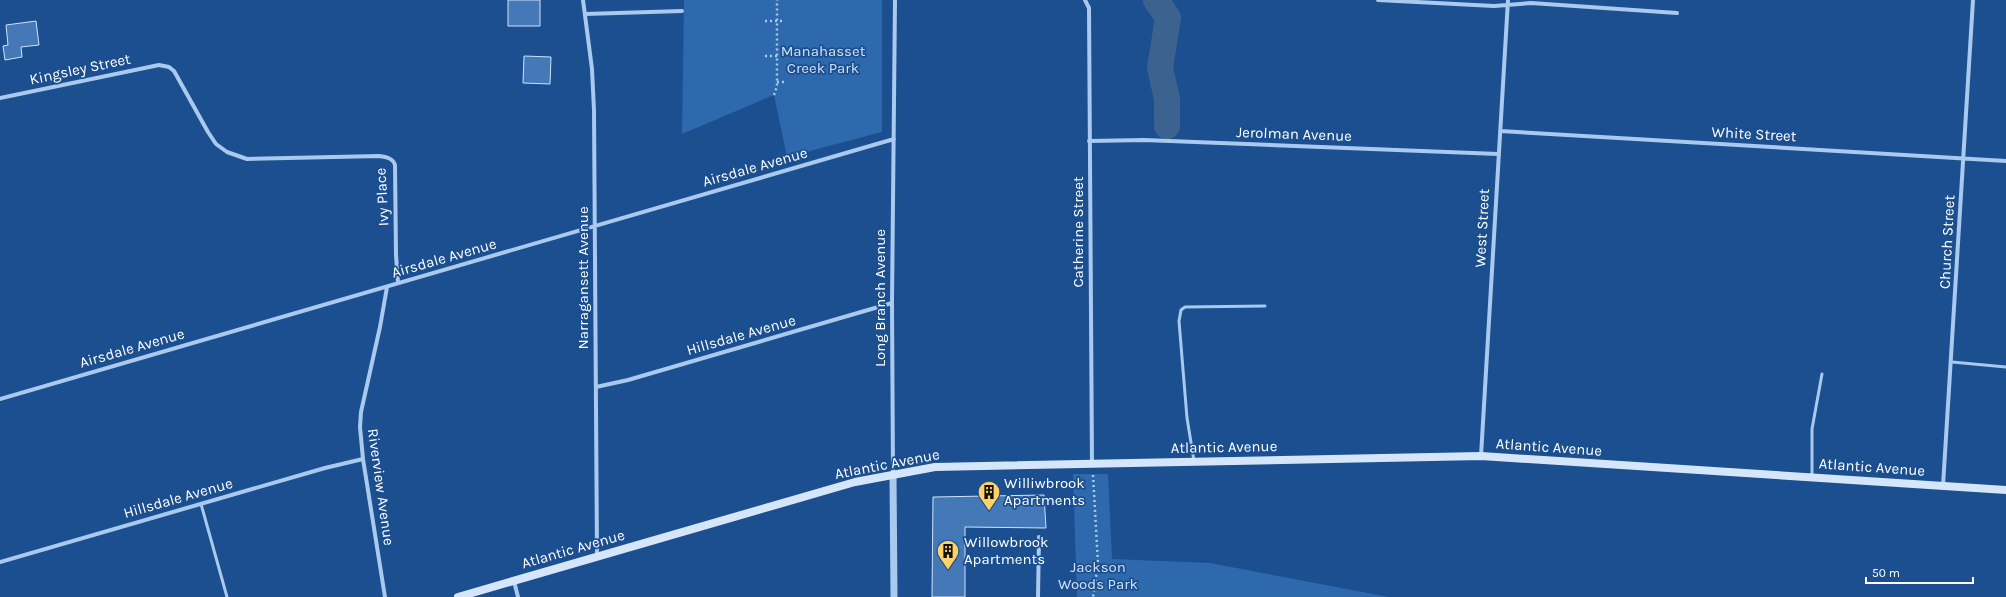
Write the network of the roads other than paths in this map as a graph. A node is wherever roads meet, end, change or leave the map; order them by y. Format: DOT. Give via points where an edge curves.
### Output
graph roads {
  1 [pos="583,0"];
  2 [pos="895,0"];
  3 [pos="1086,0"];
  4 [pos="1378,0"];
  5 [pos="1973,0"];
  6 [pos="1508,2"];
  7 [pos="682,11"];
  8 [pos="1677,13"];
  9 [pos="585,14"];
  10 [pos="0,98"];
  11 [pos="1500,131"];
  12 [pos="894,140"];
  13 [pos="1089,141"];
  14 [pos="1498,154"];
  15 [pos="1964,158"];
  16 [pos="270,159"];
  17 [pos="2006,161"];
  18 [pos="595,226"];
  19 [pos="398,284"];
  20 [pos="387,287"];
  21 [pos="892,303"];
  22 [pos="1265,306"];
  23 [pos="1952,362"];
  24 [pos="2006,367"];
  25 [pos="1822,374"];
  26 [pos="596,387"];
  27 [pos="0,399"];
  28 [pos="1481,456"];
  29 [pos="363,459"];
  30 [pos="1194,461"];
  31 [pos="1092,464"];
  32 [pos="893,475"];
  33 [pos="1812,477"];
  34 [pos="1943,486"];
  35 [pos="2006,490"];
  36 [pos="201,504"];
  37 [pos="1039,537"];
  38 [pos="597,557"];
  39 [pos="0,562"];
  40 [pos="514,581"];
  41 [pos="227,597"];
  42 [pos="384,597"];
  43 [pos="458,597"];
  44 [pos="518,597"];
  45 [pos="894,597"];
  46 [pos="1038,597"];
  1 -- 9 [label="street, Narragansett Avenue"];
  2 -- 12 [label="street, Long Branch Avenue"];
  3 -- 13 [label="street, Catherine Street" via="1089,8"];
  4 -- 6 [label="street" via="1494,6"];
  5 -- 15 [label="street, Church Street"];
  6 -- 8 [label="street"];
  6 -- 11 [label="street, West Street"];
  7 -- 9 [label="street"];
  9 -- 18 [label="street, Narragansett Avenue" via="594,110"];
  10 -- 16 [label="street, Kingsley Street" via="164,65 174,71 216,144 238,157"];
  11 -- 14 [label="street, West Street"];
  11 -- 15 [label="street, White Street"];
  12 -- 18 [label="street, Airsdale Avenue"];
  12 -- 21 [label="street, Long Branch Avenue"];
  13 -- 14 [label="street, Jerolman Avenue" via="1144,140"];
  13 -- 31 [label="street, Catherine Street"];
  14 -- 28 [label="street, West Street"];
  15 -- 17 [label="street, White Street"];
  15 -- 23 [label="street, Church Street"];
  16 -- 19 [label="street, Ivy Place" via="379,156 394,161"];
  18 -- 19 [label="street, Airsdale Avenue"];
  18 -- 26 [label="street, Narragansett Avenue"];
  19 -- 20 [label="street, Airsdale Avenue"];
  20 -- 27 [label="street, Airsdale Avenue"];
  20 -- 29 [label="street, Riverview Avenue" via="361,412"];
  21 -- 26 [label="street, Hillsdale Avenue" via="628,380"];
  21 -- 32 [label="street, Long Branch Avenue"];
  22 -- 30 [label="lane" via="1185,307 1181,310 1179,321 1187,418"];
  23 -- 24 [label="lane"];
  23 -- 34 [label="street, Church Street"];
  25 -- 33 [label="lane" via="1812,429"];
  26 -- 38 [label="street, Narragansett Avenue"];
  28 -- 30 [label="main road, Atlantic Avenue"];
  28 -- 33 [label="main road, Atlantic Avenue"];
  29 -- 36 [label="street, Hillsdale Avenue"];
  29 -- 42 [label="street, Riverview Avenue"];
  30 -- 31 [label="main road, Atlantic Avenue"];
  31 -- 32 [label="main road, Atlantic Avenue" via="935,467"];
  32 -- 38 [label="main road, Atlantic Avenue" via="855,482"];
  32 -- 45 [label="street, Long Branch Avenue"];
  33 -- 34 [label="main road, Atlantic Avenue"];
  34 -- 35 [label="main road, Atlantic Avenue"];
  36 -- 39 [label="street, Hillsdale Avenue"];
  36 -- 41 [label="lane"];
  37 -- 46 [label="street"];
  38 -- 40 [label="main road, Atlantic Avenue"];
  40 -- 43 [label="main road, Atlantic Avenue"];
  40 -- 44 [label="street"];
}
